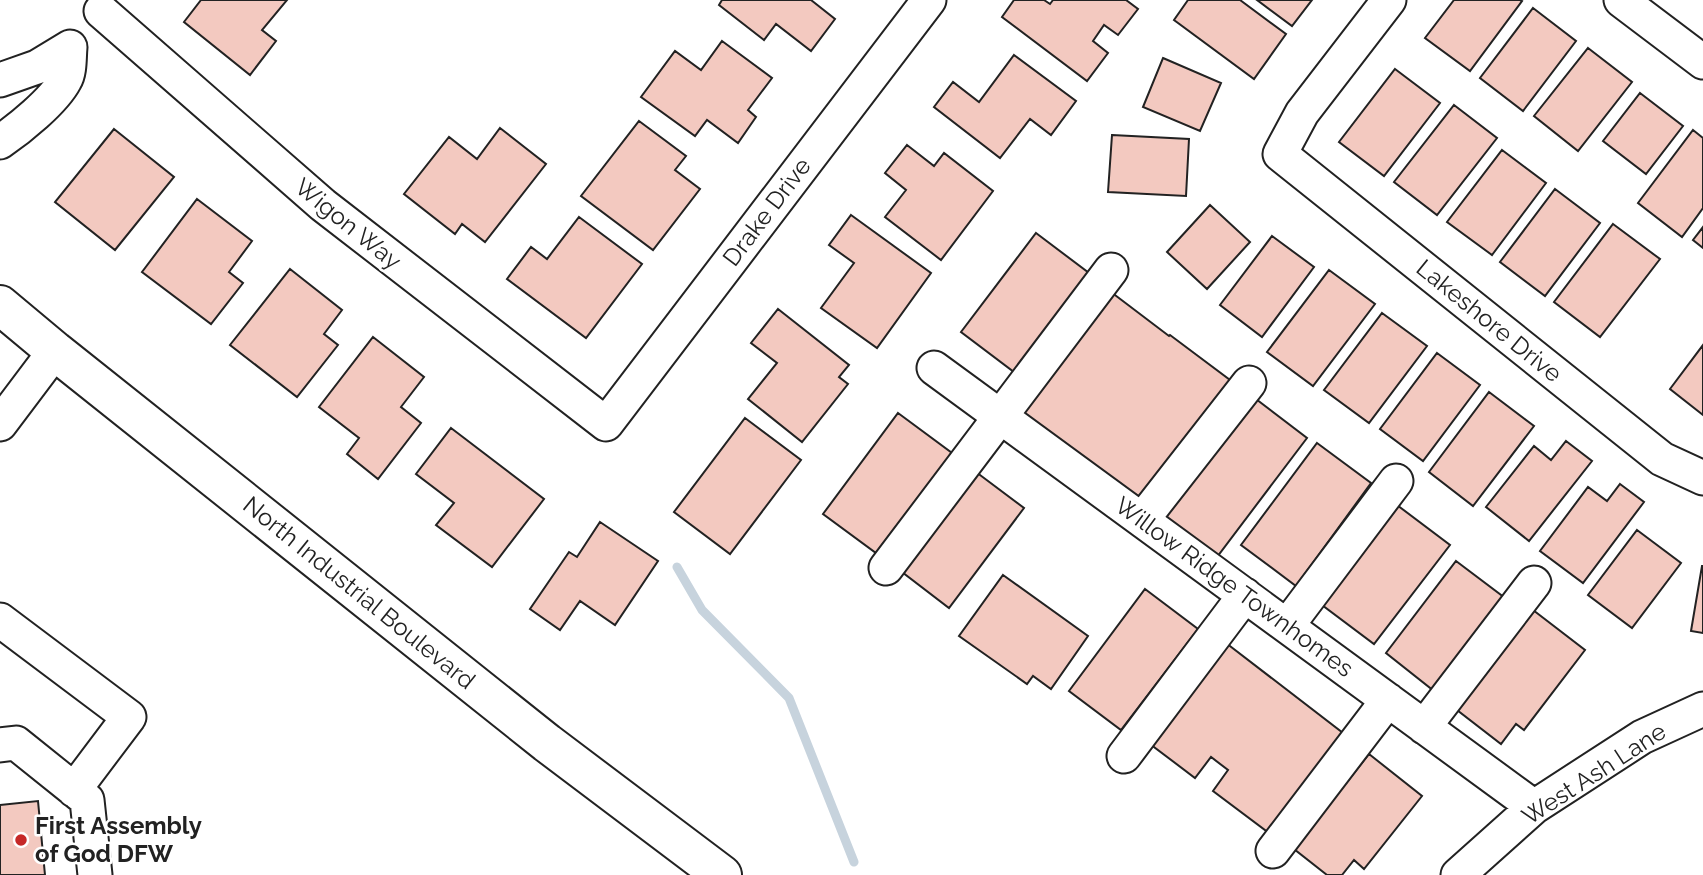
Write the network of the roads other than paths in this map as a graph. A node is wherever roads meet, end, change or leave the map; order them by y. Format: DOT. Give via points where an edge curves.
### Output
graph roads {
  1 [pos="929,0"];
  2 [pos="1389,0"];
  3 [pos="1621,0"];
  4 [pos="105,5"];
  5 [pos="70,47"];
  6 [pos="1703,62"];
  7 [pos="0,80"];
  8 [pos="4,131"];
  9 [pos="1111,270"];
  10 [pos="0,305"];
  11 [pos="55,351"];
  12 [pos="934,368"];
  13 [pos="1249,383"];
  14 [pos="1001,417"];
  15 [pos="0,424"];
  16 [pos="606,424"];
  17 [pos="1703,478"];
  18 [pos="1396,481"];
  19 [pos="1142,520"];
  20 [pos="886,568"];
  21 [pos="1534,583"];
  22 [pos="1245,596"];
  23 [pos="0,620"];
  24 [pos="1287,626"];
  25 [pos="1388,700"];
  26 [pos="1703,709"];
  27 [pos="1424,727"];
  28 [pos="0,745"];
  29 [pos="1124,756"];
  30 [pos="74,790"];
  31 [pos="1534,807"];
  32 [pos="1273,851"];
  33 [pos="95,875"];
  34 [pos="722,875"];
  35 [pos="1458,875"];
  1 -- 16 [label="street, Drake Drive"];
  2 -- 17 [label="street, Lakeshore Drive" via="1302,113 1280,154 1662,458"];
  3 -- 6 [label="street"];
  4 -- 5 [label="street"];
  4 -- 16 [label="street, Wigon Way" via="323,205"];
  5 -- 7 [label="street" via="37,67"];
  5 -- 8 [label="street" via="67,78 57,92"];
  9 -- 14 [label="street"];
  10 -- 11 [label="main road, North Industrial Boulevard"];
  11 -- 15 [label="street"];
  11 -- 34 [label="main road, North Industrial Boulevard" via="547,743"];
  12 -- 14 [label="street, Willow Ridge Townhomes"];
  13 -- 19 [label="street"];
  14 -- 19 [label="street, Willow Ridge Townhomes"];
  14 -- 20 [label="street"];
  18 -- 24 [label="street"];
  19 -- 22 [label="street, Willow Ridge Townhomes"];
  21 -- 27 [label="street"];
  22 -- 24 [label="street, Willow Ridge Townhomes"];
  22 -- 29 [label="street"];
  23 -- 30 [label="street" via="129,717"];
  24 -- 25 [label="street, Willow Ridge Townhomes"];
  25 -- 27 [label="street, Willow Ridge Townhomes"];
  25 -- 32 [label="street"];
  26 -- 31 [label="street, West Ash Lane" via="1642,737"];
  27 -- 31 [label="street, Willow Ridge Townhomes"];
  28 -- 30 [label="street" via="16,743"];
  30 -- 33 [label="street" via="87,800"];
  31 -- 35 [label="street, West Ash Lane"];
}
